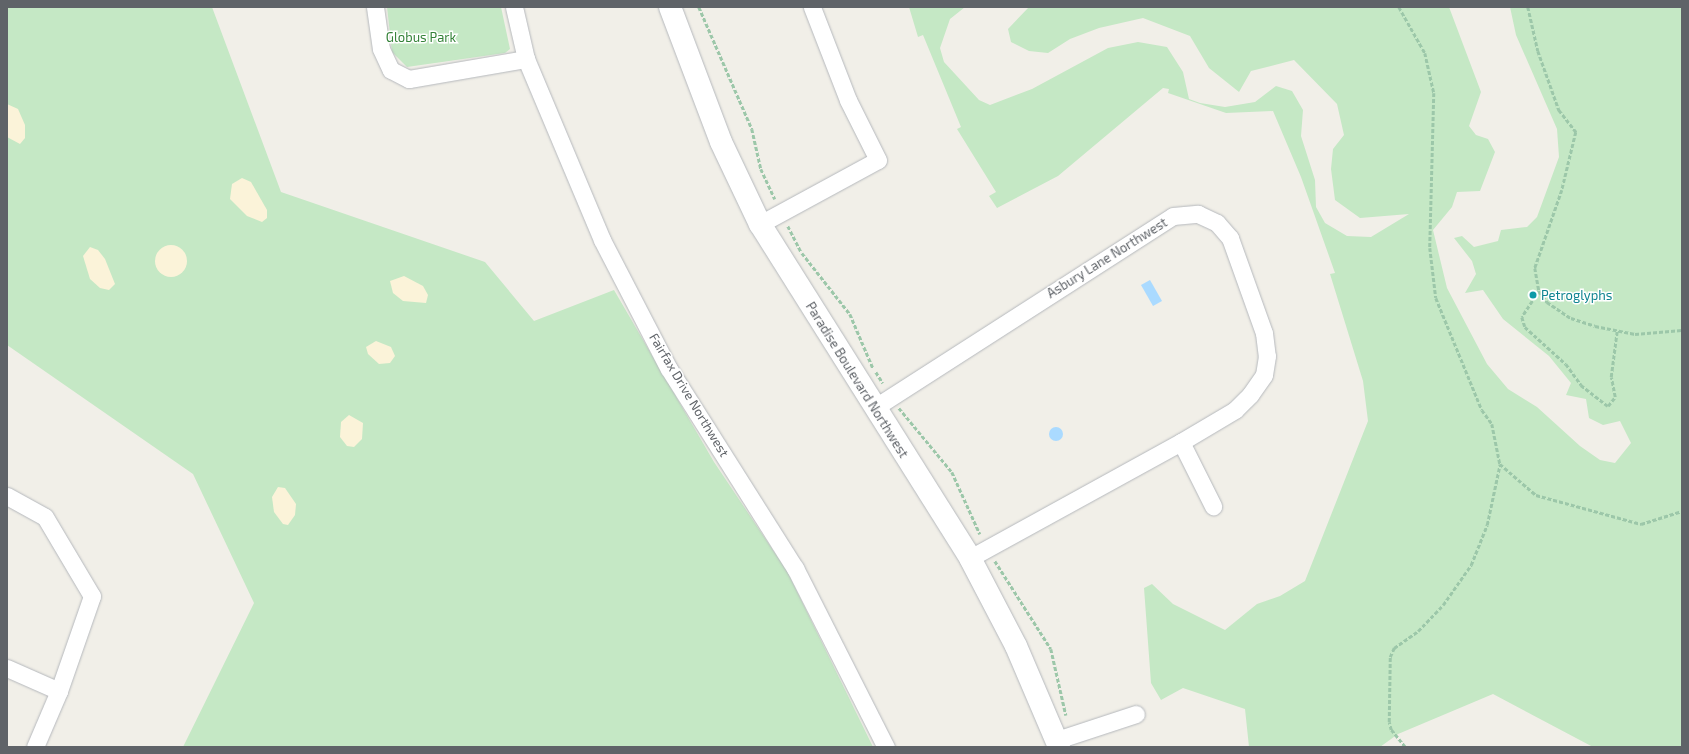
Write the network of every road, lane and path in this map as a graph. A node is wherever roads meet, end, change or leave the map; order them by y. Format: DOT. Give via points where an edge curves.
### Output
graph roads {
  1 [pos="375,7"];
  2 [pos="514,7"];
  3 [pos="670,7"];
  4 [pos="699,7"];
  5 [pos="812,7"];
  6 [pos="1399,7"];
  7 [pos="1528,7"];
  8 [pos="526,59"];
  9 [pos="775,199"];
  10 [pos="760,224"];
  11 [pos="787,226"];
  12 [pos="1539,291"];
  13 [pos="1682,330"];
  14 [pos="1617,331"];
  15 [pos="883,383"];
  16 [pos="874,408"];
  17 [pos="899,408"];
  18 [pos="1181,442"];
  19 [pos="1500,464"];
  20 [pos="7,496"];
  21 [pos="1213,506"];
  22 [pos="1682,511"];
  23 [pos="980,534"];
  24 [pos="970,558"];
  25 [pos="994,559"];
  26 [pos="7,668"];
  27 [pos="60,691"];
  28 [pos="1136,714"];
  29 [pos="1067,718"];
  30 [pos="1058,744"];
  31 [pos="35,747"];
  32 [pos="886,747"];
  33 [pos="1405,747"];
  1 -- 8 [label="street" via="384,56 391,70 409,79"];
  2 -- 8 [label="street, Fairfax Drive Northwest"];
  3 -- 10 [label="street, Paradise Boulevard Northwest" via="721,142"];
  4 -- 9 [label="path" via="752,129 761,169"];
  5 -- 10 [label="street" via="848,100 878,160"];
  6 -- 19 [label="path" via="1425,53 1434,93 1430,248 1436,298 1482,410 1492,424"];
  7 -- 12 [label="path" via="1538,51 1559,110 1576,132 1562,190 1535,268"];
  8 -- 32 [label="street, Fairfax Drive Northwest" via="602,240 670,369 795,568"];
  10 -- 16 [label="street, Paradise Boulevard Northwest"];
  11 -- 15 [label="path" via="802,253 850,314 866,355"];
  12 -- 14 [label="path" via="1547,302 1571,318"];
  12 -- 14 [label="path" via="1522,317 1525,327 1566,364 1581,385 1608,406 1615,397 1611,377"];
  13 -- 14 [label="path" via="1635,334"];
  16 -- 18 [label="street, Asbury Lane Northwest" via="1149,229 1173,216 1198,214 1217,222 1230,238 1264,333 1267,356 1264,375 1235,410"];
  16 -- 24 [label="street, Paradise Boulevard Northwest"];
  17 -- 23 [label="path" via="952,472"];
  18 -- 21 [label="street"];
  18 -- 24 [label="street, Asbury Lane Northwest"];
  19 -- 22 [label="path" via="1536,495 1641,524"];
  19 -- 33 [label="path" via="1488,525 1471,565 1443,605 1418,631 1394,648 1390,657 1389,722 1391,730"];
  20 -- 27 [label="street" via="45,517 92,596"];
  24 -- 30 [label="street, Paradise Boulevard Northwest" via="1016,646"];
  25 -- 29 [label="path" via="1051,649"];
  26 -- 27 [label="street"];
  27 -- 31 [label="street"];
  28 -- 30 [label="street"];
}
